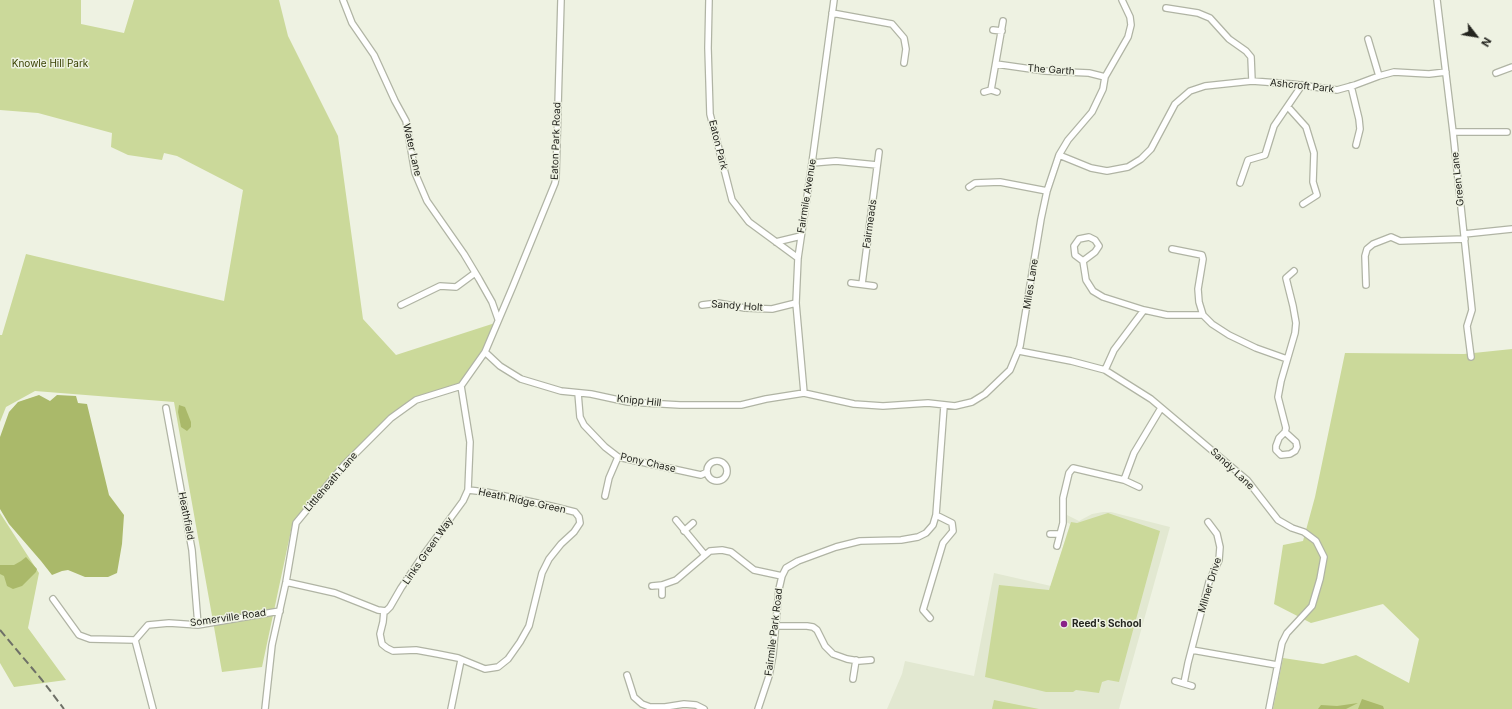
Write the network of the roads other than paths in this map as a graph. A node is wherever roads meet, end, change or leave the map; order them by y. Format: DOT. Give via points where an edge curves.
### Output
graph roads {
  1 [pos="343,0"];
  2 [pos="561,0"];
  3 [pos="710,0"];
  4 [pos="834,0"];
  5 [pos="1122,0"];
  6 [pos="1437,0"];
  7 [pos="1166,8"];
  8 [pos="832,13"];
  9 [pos="1003,21"];
  10 [pos="993,30"];
  11 [pos="1002,31"];
  12 [pos="1368,39"];
  13 [pos="904,63"];
  14 [pos="996,64"];
  15 [pos="1512,67"];
  16 [pos="1446,72"];
  17 [pos="1496,73"];
  18 [pos="1379,76"];
  19 [pos="1105,77"];
  20 [pos="1252,81"];
  21 [pos="1302,85"];
  22 [pos="1351,86"];
  23 [pos="991,90"];
  24 [pos="984,92"];
  25 [pos="997,92"];
  26 [pos="1288,107"];
  27 [pos="1453,132"];
  28 [pos="1506,132"];
  29 [pos="1356,144"];
  30 [pos="879,152"];
  31 [pos="1060,155"];
  32 [pos="812,163"];
  33 [pos="877,165"];
  34 [pos="1240,183"];
  35 [pos="969,187"];
  36 [pos="1047,191"];
  37 [pos="1303,204"];
  38 [pos="1512,229"];
  39 [pos="801,236"];
  40 [pos="1464,236"];
  41 [pos="776,242"];
  42 [pos="1172,249"];
  43 [pos="798,258"];
  44 [pos="1083,261"];
  45 [pos="1294,271"];
  46 [pos="475,272"];
  47 [pos="851,283"];
  48 [pos="862,284"];
  49 [pos="1366,285"];
  50 [pos="874,286"];
  51 [pos="796,303"];
  52 [pos="401,305"];
  53 [pos="702,305"];
  54 [pos="1144,310"];
  55 [pos="1203,315"];
  56 [pos="498,319"];
  57 [pos="1018,351"];
  58 [pos="485,352"];
  59 [pos="1471,358"];
  60 [pos="1287,359"];
  61 [pos="1105,370"];
  62 [pos="460,386"];
  63 [pos="578,394"];
  64 [pos="804,394"];
  65 [pos="944,406"];
  66 [pos="166,408"];
  67 [pos="1161,408"];
  68 [pos="1286,432"];
  69 [pos="618,457"];
  70 [pos="707,472"];
  71 [pos="1124,480"];
  72 [pos="1139,487"];
  73 [pos="468,490"];
  74 [pos="605,496"];
  75 [pos="936,516"];
  76 [pos="676,520"];
  77 [pos="1208,522"];
  78 [pos="693,524"];
  79 [pos="684,530"];
  80 [pos="1050,534"];
  81 [pos="1060,534"];
  82 [pos="1057,546"];
  83 [pos="705,555"];
  84 [pos="782,576"];
  85 [pos="286,582"];
  86 [pos="662,585"];
  87 [pos="652,586"];
  88 [pos="662,595"];
  89 [pos="52,599"];
  90 [pos="280,611"];
  91 [pos="384,611"];
  92 [pos="930,618"];
  93 [pos="198,624"];
  94 [pos="775,626"];
  95 [pos="135,640"];
  96 [pos="1192,650"];
  97 [pos="461,660"];
  98 [pos="856,660"];
  99 [pos="871,660"];
  100 [pos="1277,665"];
  101 [pos="627,674"];
  102 [pos="853,679"];
  103 [pos="1176,681"];
  104 [pos="1184,683"];
  105 [pos="1192,686"];
  106 [pos="153,709"];
  107 [pos="265,709"];
  108 [pos="451,709"];
  109 [pos="704,709"];
  110 [pos="758,709"];
  111 [pos="1269,709"];
  1 -- 46 [label="street, Water Lane" via="352,23 374,55 406,121 415,173 427,201"];
  2 -- 56 [label="street, Eaton Park Road" via="556,177"];
  3 -- 41 [label="street, Eaton Park" via="710,114 732,200 749,222"];
  4 -- 8 [label="street, Fairmile Avenue"];
  5 -- 19 [label="street, Miles Lane" via="1132,25 1128,38"];
  6 -- 16 [label="street, Green Lane"];
  7 -- 20 [label="street" via="1198,13 1210,18 1229,39 1251,57"];
  8 -- 13 [label="street" via="892,24 904,38"];
  8 -- 32 [label="street, Fairmile Avenue"];
  9 -- 11 [label="street"];
  10 -- 11 [label="street"];
  11 -- 14 [label="street"];
  12 -- 18 [label="street"];
  14 -- 19 [label="street, The Garth" via="1045,71 1089,73"];
  14 -- 23 [label="street"];
  15 -- 17 [label="street"];
  16 -- 18 [label="street, Ashcroft Park" via="1394,72"];
  16 -- 27 [label="street, Green Lane"];
  18 -- 22 [label="street, Ashcroft Park"];
  19 -- 31 [label="street, Miles Lane" via="1103,89 1092,112 1068,140"];
  20 -- 21 [label="street, Ashcroft Park"];
  20 -- 31 [label="street, Ashcroft Park" via="1205,86 1190,91 1175,104 1151,148 1141,159 1128,166 1107,170 1091,168"];
  21 -- 22 [label="street, Ashcroft Park" via="1337,90"];
  21 -- 26 [label="street"];
  22 -- 29 [label="street" via="1360,129"];
  23 -- 24 [label="street"];
  23 -- 25 [label="street"];
  26 -- 34 [label="street" via="1274,126 1265,155 1248,160"];
  26 -- 37 [label="street" via="1306,127 1314,153 1313,182 1317,195"];
  27 -- 28 [label="street"];
  27 -- 40 [label="street, Green Lane"];
  30 -- 33 [label="street, Fairmeads"];
  31 -- 36 [label="street, Miles Lane"];
  32 -- 33 [label="street" via="836,161"];
  32 -- 39 [label="street, Fairmile Avenue"];
  33 -- 48 [label="street, Fairmeads"];
  35 -- 36 [label="street" via="975,183 1000,182"];
  36 -- 57 [label="street, Miles Lane"];
  38 -- 40 [label="street"];
  39 -- 41 [label="street"];
  39 -- 43 [label="street, Fairmile Avenue"];
  40 -- 49 [label="street" via="1400,241 1391,237 1372,244 1364,256"];
  40 -- 59 [label="street, Green Lane" via="1472,310 1467,326"];
  41 -- 43 [label="street, Eaton Park"];
  42 -- 55 [label="street" via="1202,255 1198,289"];
  43 -- 51 [label="street, Fairmile Avenue"];
  44 -- 44 [label="street" via="1075,255 1074,246 1079,239 1089,237 1099,246"];
  44 -- 54 [label="street" via="1086,280 1093,291 1103,297"];
  45 -- 60 [label="street" via="1286,278 1296,322"];
  46 -- 52 [label="street" via="456,287 440,286"];
  46 -- 56 [label="street, Water Lane" via="492,302"];
  47 -- 48 [label="street"];
  48 -- 50 [label="street"];
  51 -- 53 [label="street, Sandy Holt" via="772,308 745,308 718,303"];
  51 -- 64 [label="street, Fairmile Avenue"];
  54 -- 55 [label="street" via="1167,315"];
  54 -- 61 [label="street" via="1114,350"];
  55 -- 60 [label="street" via="1229,335"];
  56 -- 58 [label="street"];
  57 -- 61 [label="street, Sandy Lane"];
  57 -- 65 [label="street, Miles Lane" via="1010,370 985,394 966,404"];
  58 -- 62 [label="street"];
  58 -- 63 [label="street, Knipp Hill" via="510,374 521,379"];
  60 -- 68 [label="street" via="1278,397"];
  61 -- 67 [label="street, Sandy Lane"];
  62 -- 73 [label="street, Links Green Way" via="470,442"];
  62 -- 85 [label="street, Littleheath Lane" via="416,400 391,418 344,464 296,523"];
  63 -- 64 [label="street, Knipp Hill" via="592,394 628,402 720,406"];
  63 -- 69 [label="street, Pony Chase" via="580,417 584,425"];
  64 -- 65 [label="street, Miles Lane" via="854,404 883,406 928,403"];
  65 -- 75 [label="street, Fairmile Park Road"];
  66 -- 93 [label="street, Heathfield" via="192,550"];
  67 -- 71 [label="street" via="1134,453"];
  67 -- 100 [label="street, Sandy Lane" via="1247,480 1278,520 1304,532 1316,541 1324,557 1312,606 1287,633"];
  69 -- 70 [label="street, Pony Chase" via="701,475"];
  69 -- 74 [label="street"];
  71 -- 72 [label="street"];
  71 -- 81 [label="street" via="1073,468 1069,472 1063,498"];
  73 -- 91 [label="street, Links Green Way" via="464,501 390,607"];
  73 -- 97 [label="street, Heath Ridge Green" via="575,512 580,523 549,559 542,573 528,626 508,660 498,667 485,669"];
  75 -- 84 [label="street, Fairmile Park Road" via="933,525 918,537 860,541 836,546 790,565"];
  75 -- 92 [label="street" via="952,523 953,531 943,543 923,610"];
  76 -- 79 [label="street"];
  77 -- 96 [label="street, Milner Drive" via="1217,534 1219,560 1209,582"];
  78 -- 79 [label="street"];
  79 -- 83 [label="street"];
  80 -- 81 [label="street"];
  81 -- 82 [label="street"];
  83 -- 84 [label="street" via="710,551 731,552 754,570"];
  83 -- 86 [label="street" via="676,580"];
  84 -- 94 [label="street, Fairmile Park Road"];
  85 -- 90 [label="street, Littleheath Lane"];
  85 -- 91 [label="street" via="335,593"];
  86 -- 87 [label="street"];
  86 -- 88 [label="street"];
  89 -- 95 [label="street" via="79,635 90,639"];
  90 -- 93 [label="street, Somerville Road"];
  90 -- 107 [label="street, Littleheath Lane" via="272,645"];
  91 -- 97 [label="street, Heath Ridge Green" via="380,634 382,644 387,648 393,651 416,650"];
  93 -- 95 [label="street, Somerville Road" via="148,625"];
  94 -- 98 [label="street" via="813,627 833,654"];
  94 -- 110 [label="street, Fairmile Park Road" via="769,676"];
  95 -- 106 [label="street"];
  96 -- 100 [label="street"];
  96 -- 104 [label="street, Milner Drive"];
  97 -- 108 [label="street"];
  98 -- 99 [label="street"];
  98 -- 102 [label="street"];
  100 -- 111 [label="street, Sandy Lane"];
  101 -- 109 [label="street" via="634,697 642,704 665,707 684,704"];
  103 -- 104 [label="street"];
  104 -- 105 [label="street"];
}
